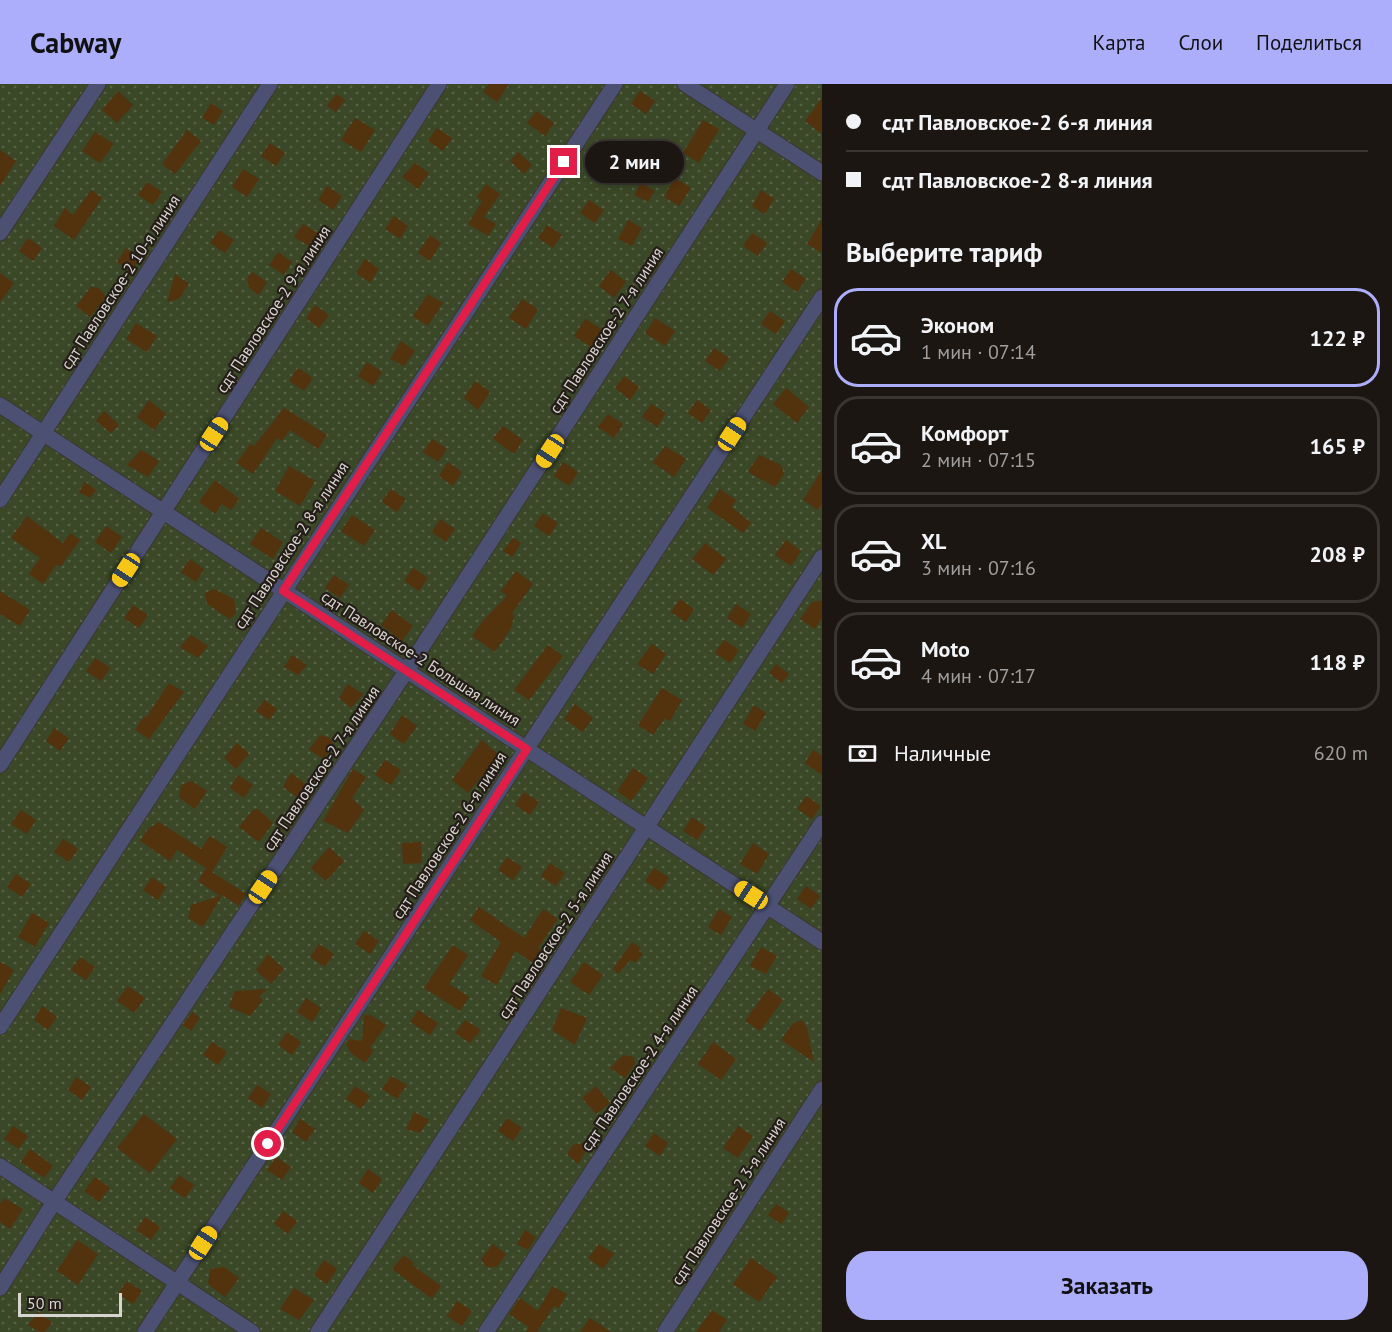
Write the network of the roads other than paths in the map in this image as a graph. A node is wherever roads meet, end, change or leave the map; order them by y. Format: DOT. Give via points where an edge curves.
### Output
graph roads {
  1 [pos="98,84"];
  2 [pos="270,84"];
  3 [pos="439,84"];
  4 [pos="615,84"];
  5 [pos="685,84"];
  6 [pos="787,84"];
  7 [pos="757,131"];
  8 [pos="822,173"];
  9 [pos="0,233"];
  10 [pos="822,297"];
  11 [pos="0,405"];
  12 [pos="43,433"];
  13 [pos="0,500"];
  14 [pos="164,511"];
  15 [pos="822,557"];
  16 [pos="283,591"];
  17 [pos="407,670"];
  18 [pos="527,749"];
  19 [pos="0,765"];
  20 [pos="822,824"];
  21 [pos="646,828"];
  22 [pos="768,906"];
  23 [pos="822,942"];
  24 [pos="0,1027"];
  25 [pos="822,1089"];
  26 [pos="0,1166"];
  27 [pos="54,1202"];
  28 [pos="177,1283"];
  29 [pos="0,1288"];
  30 [pos="145,1332"];
  31 [pos="252,1332"];
  32 [pos="318,1332"];
  33 [pos="486,1332"];
  34 [pos="665,1332"];
  1 -- 9 [label="street"];
  2 -- 12 [label="street, сдт Павловское-2 10-я линия"];
  3 -- 14 [label="street, сдт Павловское-2 9-я линия"];
  4 -- 16 [label="street, сдт Павловское-2 8-я линия"];
  5 -- 7 [label="street"];
  6 -- 7 [label="street, сдт Павловское-2 7-я линия"];
  7 -- 8 [label="street"];
  7 -- 17 [label="street, сдт Павловское-2 7-я линия"];
  10 -- 18 [label="street, сдт Павловское-2 6-я линия"];
  11 -- 12 [label="street, сдт Павловское-2 Большая линия"];
  12 -- 13 [label="street, сдт Павловское-2 10-я линия"];
  12 -- 14 [label="street, сдт Павловское-2 Большая линия"];
  14 -- 16 [label="street, сдт Павловское-2 Большая линия"];
  14 -- 19 [label="street, сдт Павловское-2 9-я линия"];
  15 -- 21 [label="street, сдт Павловское-2 5-я линия"];
  16 -- 17 [label="street, сдт Павловское-2 Большая линия"];
  16 -- 24 [label="street, сдт Павловское-2 8-я линия"];
  17 -- 18 [label="street, сдт Павловское-2 Большая линия"];
  17 -- 27 [label="street, сдт Павловское-2 7-я линия"];
  18 -- 21 [label="street, сдт Павловское-2 Большая линия"];
  18 -- 28 [label="street, сдт Павловское-2 6-я линия"];
  20 -- 22 [label="street, сдт Павловское-2 4-я линия"];
  21 -- 22 [label="street, сдт Павловское-2 Большая линия"];
  21 -- 32 [label="street, сдт Павловское-2 5-я линия"];
  22 -- 23 [label="street, сдт Павловское-2 Большая линия"];
  22 -- 33 [label="street, сдт Павловское-2 4-я линия"];
  25 -- 34 [label="street, сдт Павловское-2 3-я линия"];
  26 -- 27 [label="street"];
  27 -- 28 [label="street"];
  27 -- 29 [label="street, сдт Павловское-2 7-я линия"];
  28 -- 30 [label="street, сдт Павловское-2 6-я линия"];
  28 -- 31 [label="street"];
}
